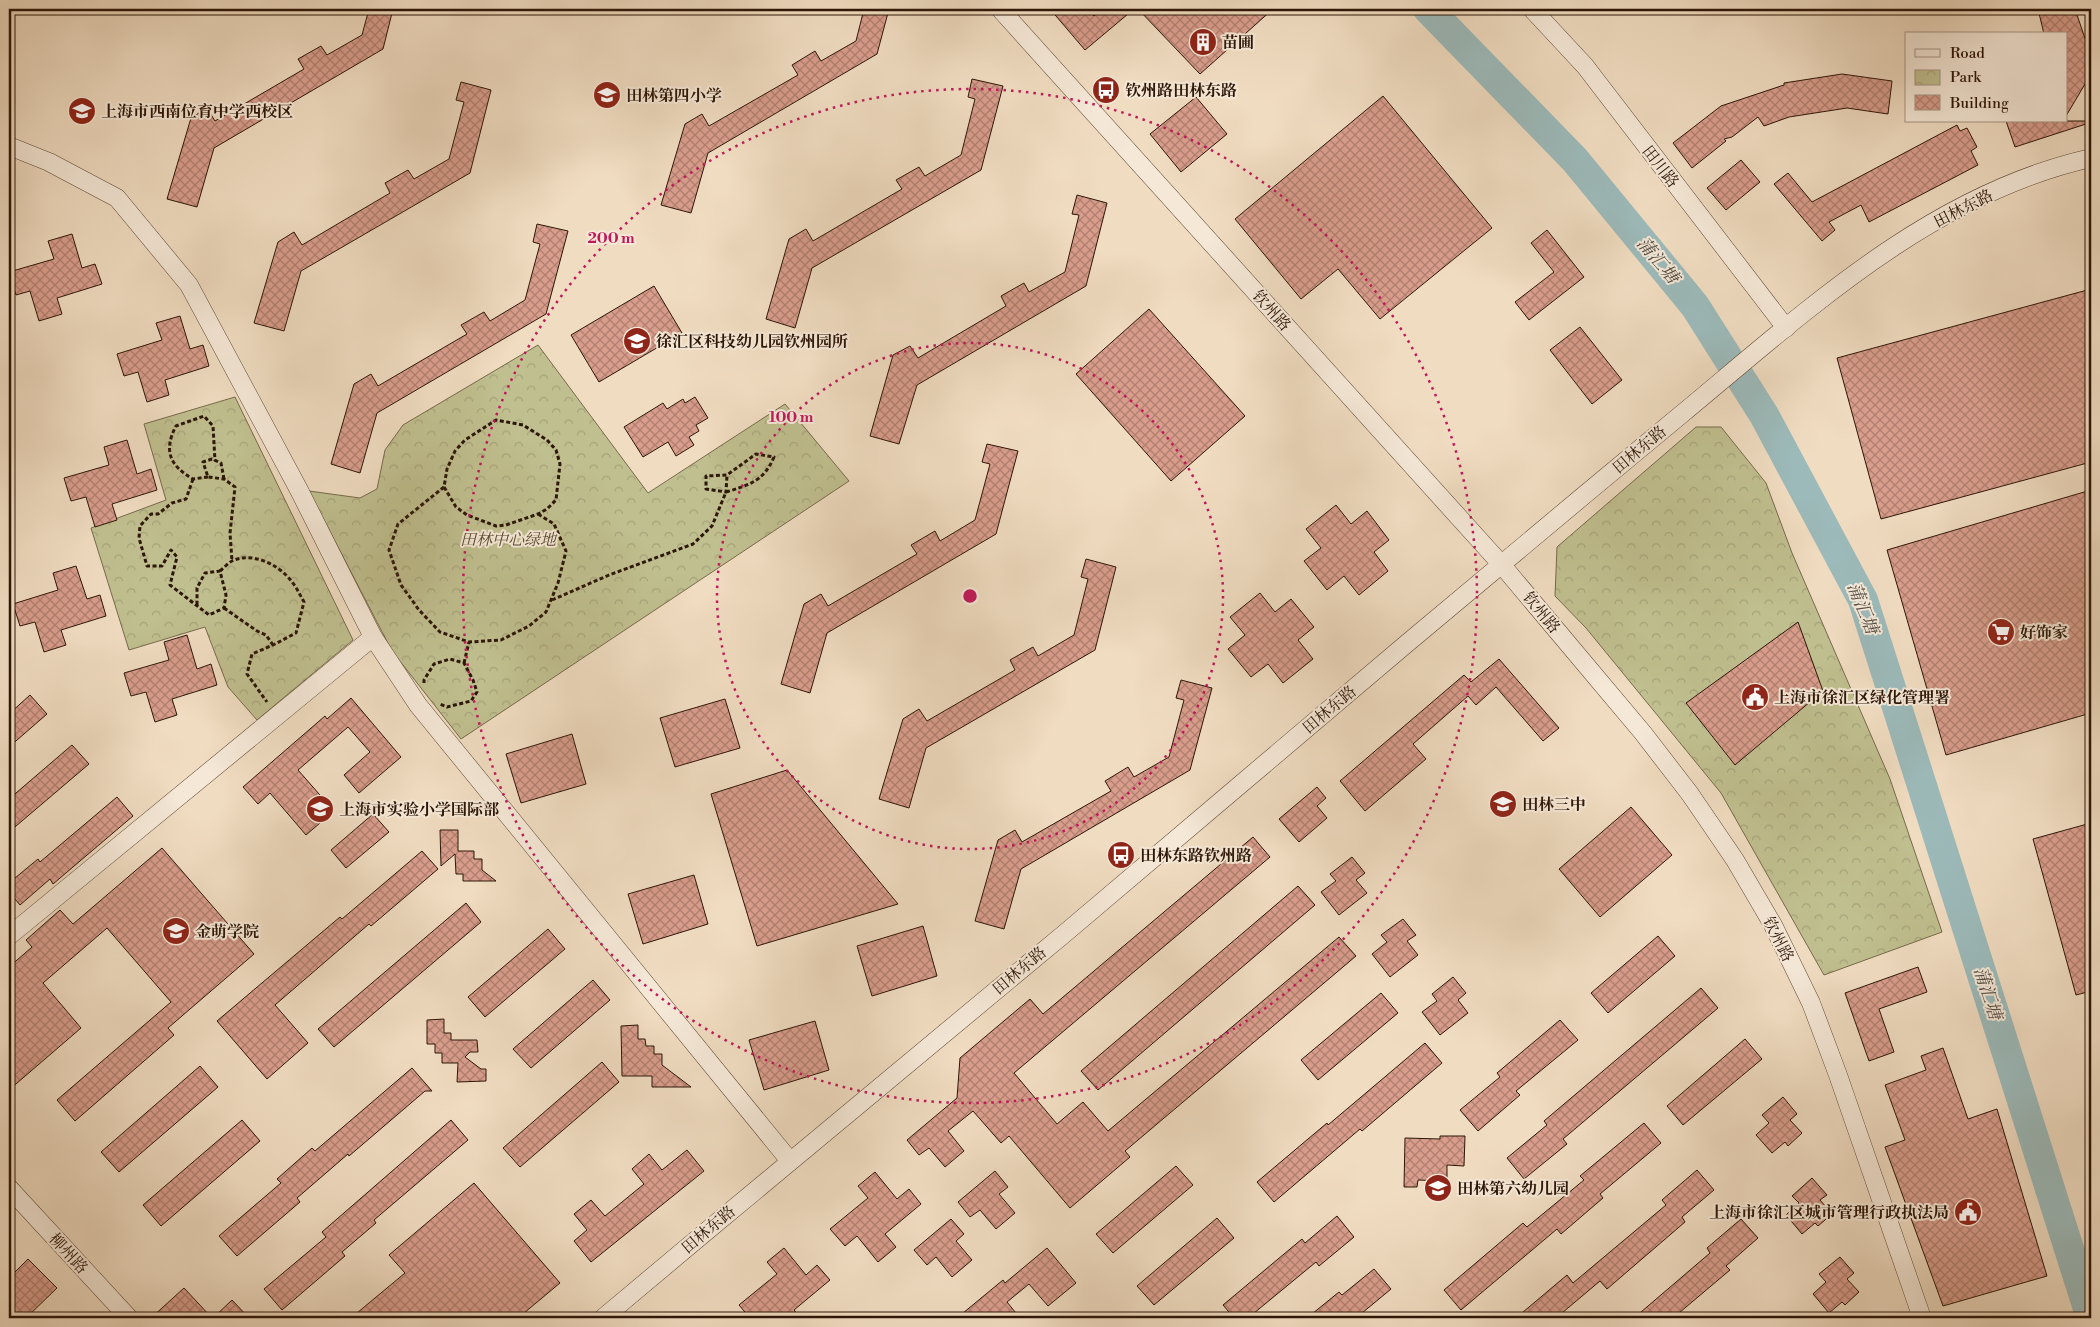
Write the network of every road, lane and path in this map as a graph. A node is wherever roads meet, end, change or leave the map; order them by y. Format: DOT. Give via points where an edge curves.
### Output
graph roads {
  1 [pos="1000,9"];
  2 [pos="1532,9"];
  3 [pos="9,146"];
  4 [pos="2091,158"];
  5 [pos="1779,334"];
  6 [pos="215,461"];
  7 [pos="727,475"];
  8 [pos="208,477"];
  9 [pos="194,479"];
  10 [pos="224,479"];
  11 [pos="444,487"];
  12 [pos="726,492"];
  13 [pos="538,514"];
  14 [pos="232,561"];
  15 [pos="1501,564"];
  16 [pos="220,571"];
  17 [pos="551,600"];
  18 [pos="197,605"];
  19 [pos="224,608"];
  20 [pos="373,637"];
  21 [pos="469,642"];
  22 [pos="274,645"];
  23 [pos="464,663"];
  24 [pos="422,700"];
  25 [pos="278,717"];
  26 [pos="9,936"];
  27 [pos="790,1161"];
  28 [pos="9,1188"];
  29 [pos="129,1318"];
  30 [pos="603,1318"];
  31 [pos="1922,1318"];
  1 -- 15 [label="street, 钦州路"];
  2 -- 5 [label="street, 田川路" via="1584,66"];
  3 -- 20 [label="street" via="49,162 117,198 189,285 299,490"];
  4 -- 5 [label="street, 田林东路" via="2020,180 1919,230 1865,266"];
  5 -- 15 [label="street, 田林东路"];
  6 -- 8 [label="path" via="204,462"];
  6 -- 9 [label="path" via="213,426 204,416 176,426 169,439 170,456 178,469"];
  6 -- 10 [label="path" via="221,463"];
  7 -- 12 [label="path"];
  7 -- 12 [label="path" via="706,476 706,489"];
  7 -- 12 [label="path" via="756,454 774,457 769,469 752,484"];
  8 -- 9 [label="path"];
  8 -- 10 [label="path"];
  9 -- 18 [label="path" via="186,499 172,503 158,514 151,514 140,526 139,538 147,566 162,566 171,550 177,557 170,585"];
  10 -- 14 [label="path" via="235,487 230,533"];
  11 -- 13 [label="path" via="456,507 467,515 496,526"];
  11 -- 13 [label="path" via="447,469 465,440 496,420 523,426 547,440 556,450 560,464 556,500"];
  11 -- 21 [label="path" via="398,524 389,550 401,585 419,610 440,632"];
  12 -- 17 [label="path" via="712,526 693,544"];
  13 -- 17 [label="path" via="554,524 566,551"];
  14 -- 16 [label="path"];
  14 -- 22 [label="path" via="244,557 260,559 274,566 292,580 304,602 296,632"];
  15 -- 27 [label="street, 田林东路"];
  15 -- 31 [label="street, 钦州路" via="1644,733 1735,860 1773,924 1811,1003 1835,1066"];
  16 -- 18 [label="path" via="205,573 197,588"];
  16 -- 19 [label="path" via="226,594"];
  17 -- 21 [label="path" via="546,612 529,626 501,640"];
  18 -- 19 [label="path" via="209,614"];
  19 -- 22 [label="path" via="266,635"];
  20 -- 24 [label="street"];
  20 -- 25 [label="street"];
  21 -- 23 [label="path"];
  22 -- 25 [label="path" via="252,654 247,674"];
  23 -- 24 [label="path" via="450,659 434,664 424,680"];
  23 -- 24 [label="path" via="477,692 470,700 447,707"];
  24 -- 27 [label="street"];
  25 -- 26 [label="street"];
  27 -- 30 [label="street, 田林东路"];
  28 -- 29 [label="street, 柳州路"];
}
